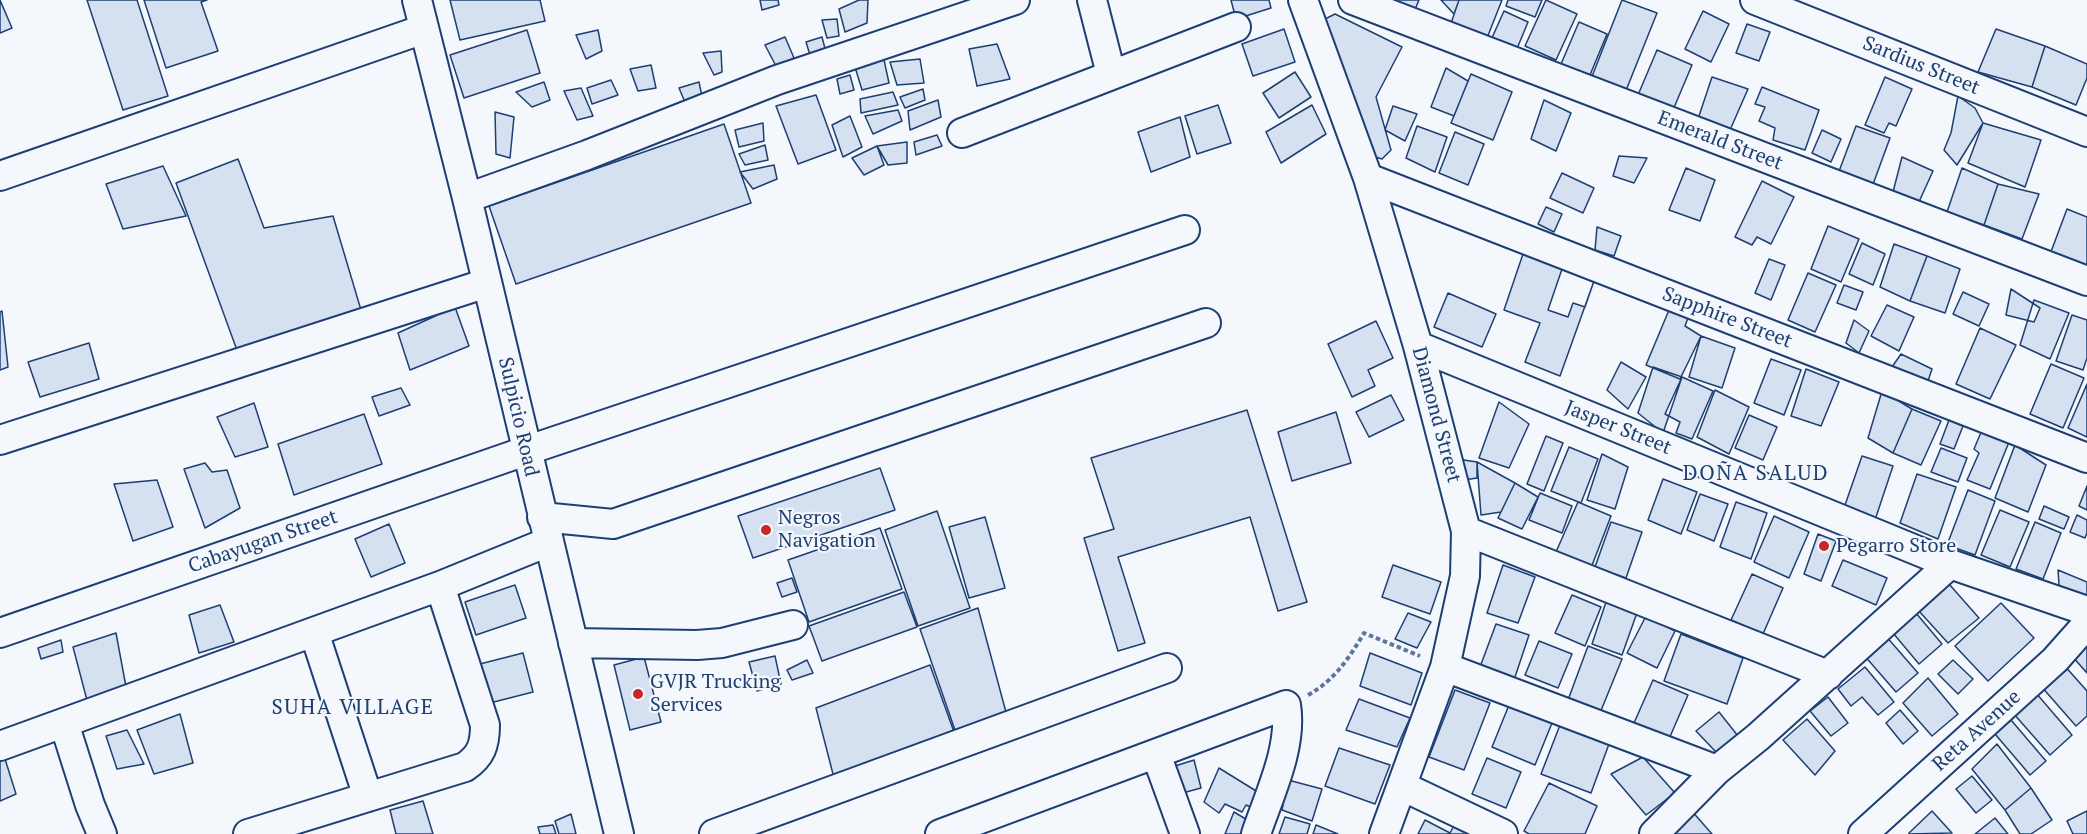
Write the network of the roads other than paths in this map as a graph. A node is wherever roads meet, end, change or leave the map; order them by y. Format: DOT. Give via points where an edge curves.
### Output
graph roads {
  1 [pos="417,0"];
  2 [pos="1015,0"];
  3 [pos="1092,0"];
  4 [pos="1304,0"];
  5 [pos="1353,0"];
  6 [pos="1755,0"];
  7 [pos="1236,27"];
  8 [pos="424,29"];
  9 [pos="1111,74"];
  10 [pos="2087,132"];
  11 [pos="962,133"];
  12 [pos="0,176"];
  13 [pos="1368,178"];
  14 [pos="467,198"];
  15 [pos="1185,230"];
  16 [pos="2087,281"];
  17 [pos="487,283"];
  18 [pos="1206,323"];
  19 [pos="1418,346"];
  20 [pos="0,440"];
  21 [pos="526,451"];
  22 [pos="2087,458"];
  23 [pos="545,529"];
  24 [pos="1466,531"];
  25 [pos="1950,564"];
  26 [pos="440,586"];
  27 [pos="2087,611"];
  28 [pos="2087,624"];
  29 [pos="793,625"];
  30 [pos="314,632"];
  31 [pos="0,633"];
  32 [pos="573,643"];
  33 [pos="1445,667"];
  34 [pos="1167,668"];
  35 [pos="1828,675"];
  36 [pos="64,723"];
  37 [pos="0,747"];
  38 [pos="1156,754"];
  39 [pos="1716,770"];
  40 [pos="1402,786"];
  41 [pos="368,797"];
  42 [pos="996,824"];
  43 [pos="102,834"];
  44 [pos="248,834"];
  45 [pos="619,834"];
  46 [pos="714,834"];
  47 [pos="940,834"];
  48 [pos="1185,834"];
  49 [pos="1256,834"];
  50 [pos="1384,834"];
  51 [pos="1503,834"];
  52 [pos="1654,834"];
  53 [pos="1863,834"];
  1 -- 8 [label="street, Sulpicio Road"];
  2 -- 14 [label="street" via="777,80"];
  3 -- 9 [label="street"];
  4 -- 13 [label="street, Diamond Street"];
  5 -- 16 [label="street, Emerald Street"];
  6 -- 10 [label="street, Sardius Street"];
  7 -- 9 [label="street"];
  8 -- 12 [label="street"];
  8 -- 14 [label="street, Sulpicio Road"];
  9 -- 11 [label="street"];
  13 -- 19 [label="street, Diamond Street"];
  13 -- 22 [label="street, Sapphire Street"];
  14 -- 17 [label="street, Sulpicio Road"];
  15 -- 21 [label="street, Cabayugan Street"];
  17 -- 20 [label="street"];
  17 -- 21 [label="street, Sulpicio Road"];
  18 -- 23 [label="street" via="613,524"];
  19 -- 24 [label="street, Diamond Street"];
  19 -- 25 [label="street, Jasper Street"];
  21 -- 23 [label="street, Sulpicio Road"];
  21 -- 31 [label="street, Cabayugan Street"];
  23 -- 26 [label="street"];
  23 -- 32 [label="street, Sulpicio Road"];
  24 -- 33 [label="street, Diamond Street" via="1466,576"];
  24 -- 35 [label="street"];
  25 -- 27 [label="street, Jasper Street"];
  25 -- 35 [label="street"];
  26 -- 30 [label="street"];
  26 -- 41 [label="street" via="485,725 482,751 465,768"];
  28 -- 53 [label="street, Reta Avenue" via="2055,660"];
  29 -- 32 [label="street" via="722,643"];
  30 -- 36 [label="street"];
  30 -- 41 [label="street"];
  32 -- 45 [label="street, Sulpicio Road"];
  33 -- 39 [label="street"];
  33 -- 40 [label="street, Diamond Street"];
  34 -- 46 [label="street"];
  35 -- 39 [label="street"];
  36 -- 37 [label="street"];
  36 -- 43 [label="street"];
  38 -- 42 [label="street"];
  38 -- 48 [label="street"];
  38 -- 49 [label="street" via="1286,705 1285,748"];
  39 -- 52 [label="street"];
  40 -- 50 [label="street, Diamond Street"];
  40 -- 51 [label="street"];
  41 -- 44 [label="street"];
  42 -- 47 [label="street"];
}
